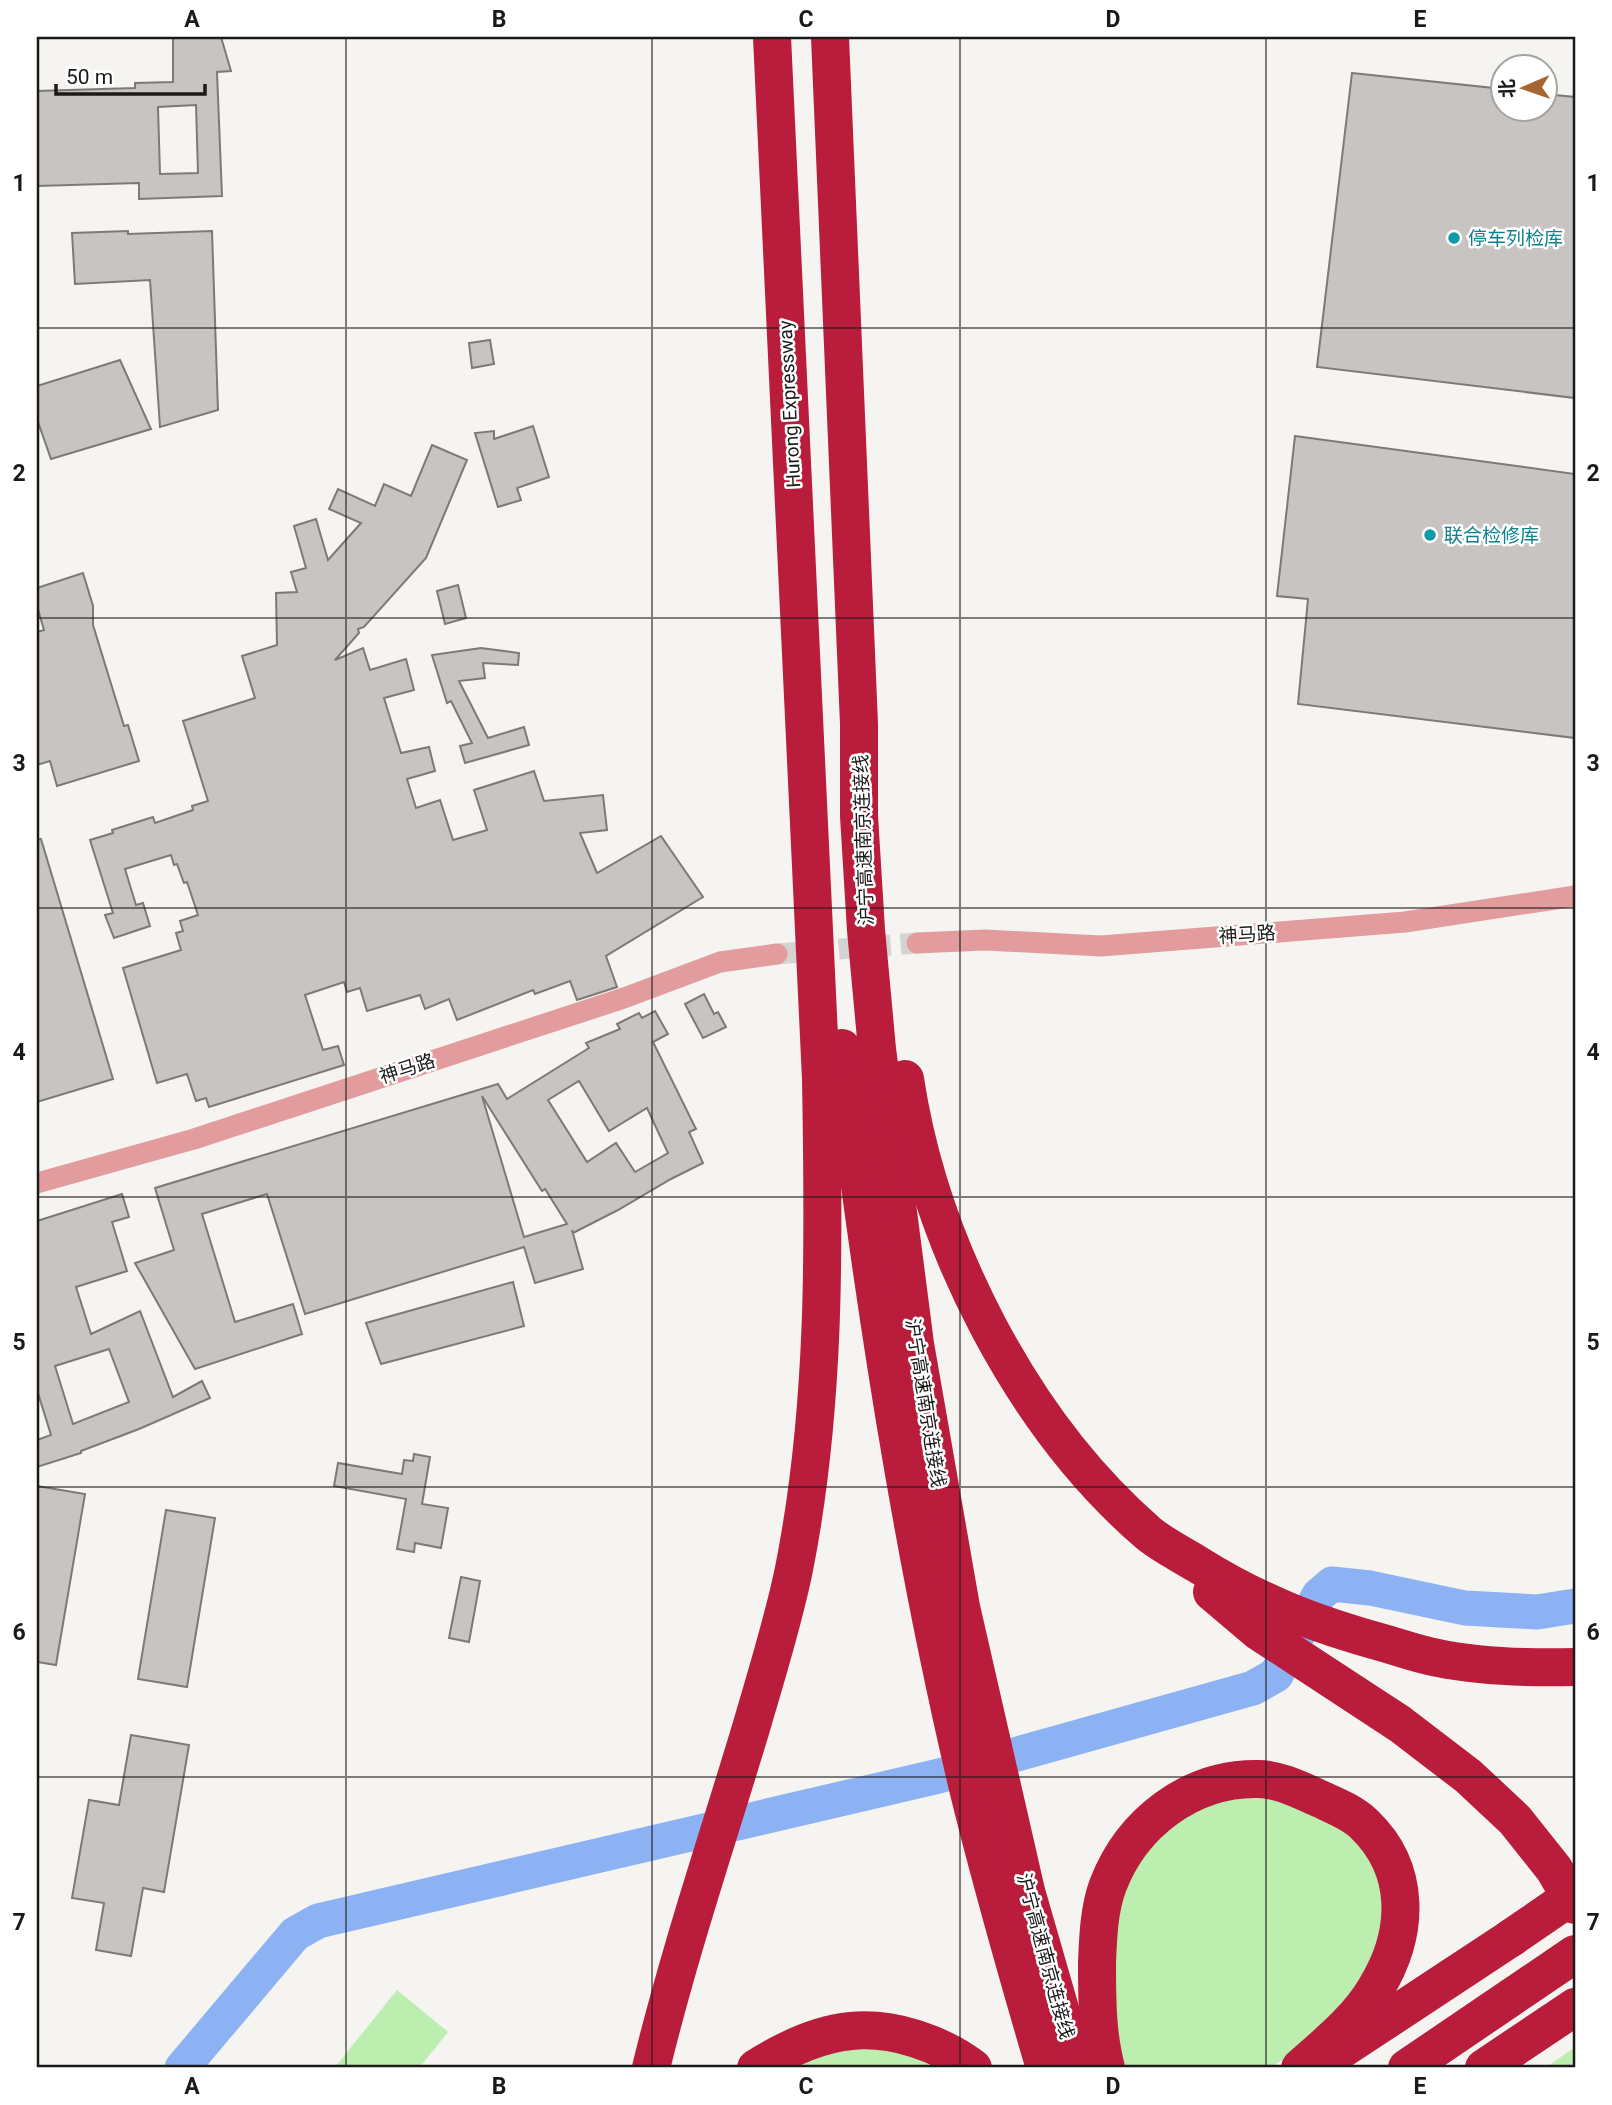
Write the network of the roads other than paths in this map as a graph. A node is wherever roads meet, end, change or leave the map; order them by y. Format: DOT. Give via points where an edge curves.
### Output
graph roads {
  1 [pos="772,37"];
  2 [pos="830,37"];
  3 [pos="859,724"];
  4 [pos="807,771"];
  5 [pos="1575,896"];
  6 [pos="917,943"];
  7 [pos="778,954"];
  8 [pos="37,1183"];
  9 [pos="1265,1618"];
  10 [pos="1575,1667"];
  11 [pos="975,1741"];
  12 [pos="984,1785"];
  13 [pos="1575,1894"];
  14 [pos="1575,1905"];
  15 [pos="1575,1954"];
  16 [pos="671,1986"];
  17 [pos="1568,2012"];
  18 [pos="639,2068"];
  19 [pos="651,2068"];
  20 [pos="755,2068"];
  21 [pos="973,2068"];
  22 [pos="1045,2068"];
  23 [pos="1076,2068"];
  24 [pos="1105,2068"];
  25 [pos="1300,2068"];
  26 [pos="1312,2068"];
  27 [pos="1407,2068"];
  28 [pos="1484,2068"];
  1 -- 4 [label="highway, Hurong Expressway"];
  2 -- 3 [label="highway"];
  3 -- 9 [label="highway" via="876,822 884,926 911,1115 937,1208 969,1288 1007,1361 1051,1427 1096,1481 1149,1534 1223,1581"];
  3 -- 11 [label="highway, 沪宁高速南京连接线" via="859,816 877,1049 915,1344 956,1580"];
  4 -- 11 [label="highway, 沪宁高速南京连接线" via="865,1230 905,1475 930,1606"];
  4 -- 16 [label="highway" via="824,1220 820,1363 810,1474 793,1571 765,1681"];
  5 -- 6 [label="street, 神马路" via="1405,922 1101,946 985,940"];
  7 -- 8 [label="street, 神马路" via="720,962 624,998 194,1139"];
  9 -- 10 [label="highway" via="1325,1627 1439,1659 1532,1668"];
  9 -- 14 [label="highway" via="1307,1664 1400,1724 1468,1776 1515,1820 1554,1869"];
  11 -- 12 [label="highway, 沪宁高速南京连接线"];
  12 -- 22 [label="highway, 沪宁高速南京连接线"];
  12 -- 23 [label="highway, 沪宁高速南京连接线" via="1027,1891"];
  13 -- 26 [label="highway, bridge"];
  15 -- 27 [label="highway"];
  16 -- 18 [label="highway"];
  16 -- 19 [label="highway"];
  17 -- 28 [label="highway"];
  20 -- 21 [label="highway" via="814,2039 851,2031 900,2034 954,2054"];
  24 -- 25 [label="highway" via="1097,1998 1097,1943 1107,1887 1122,1854 1146,1825 1175,1802 1205,1786 1261,1779 1296,1788 1363,1822 1395,1870 1402,1910 1396,1945 1376,1989 1339,2034"];
}
